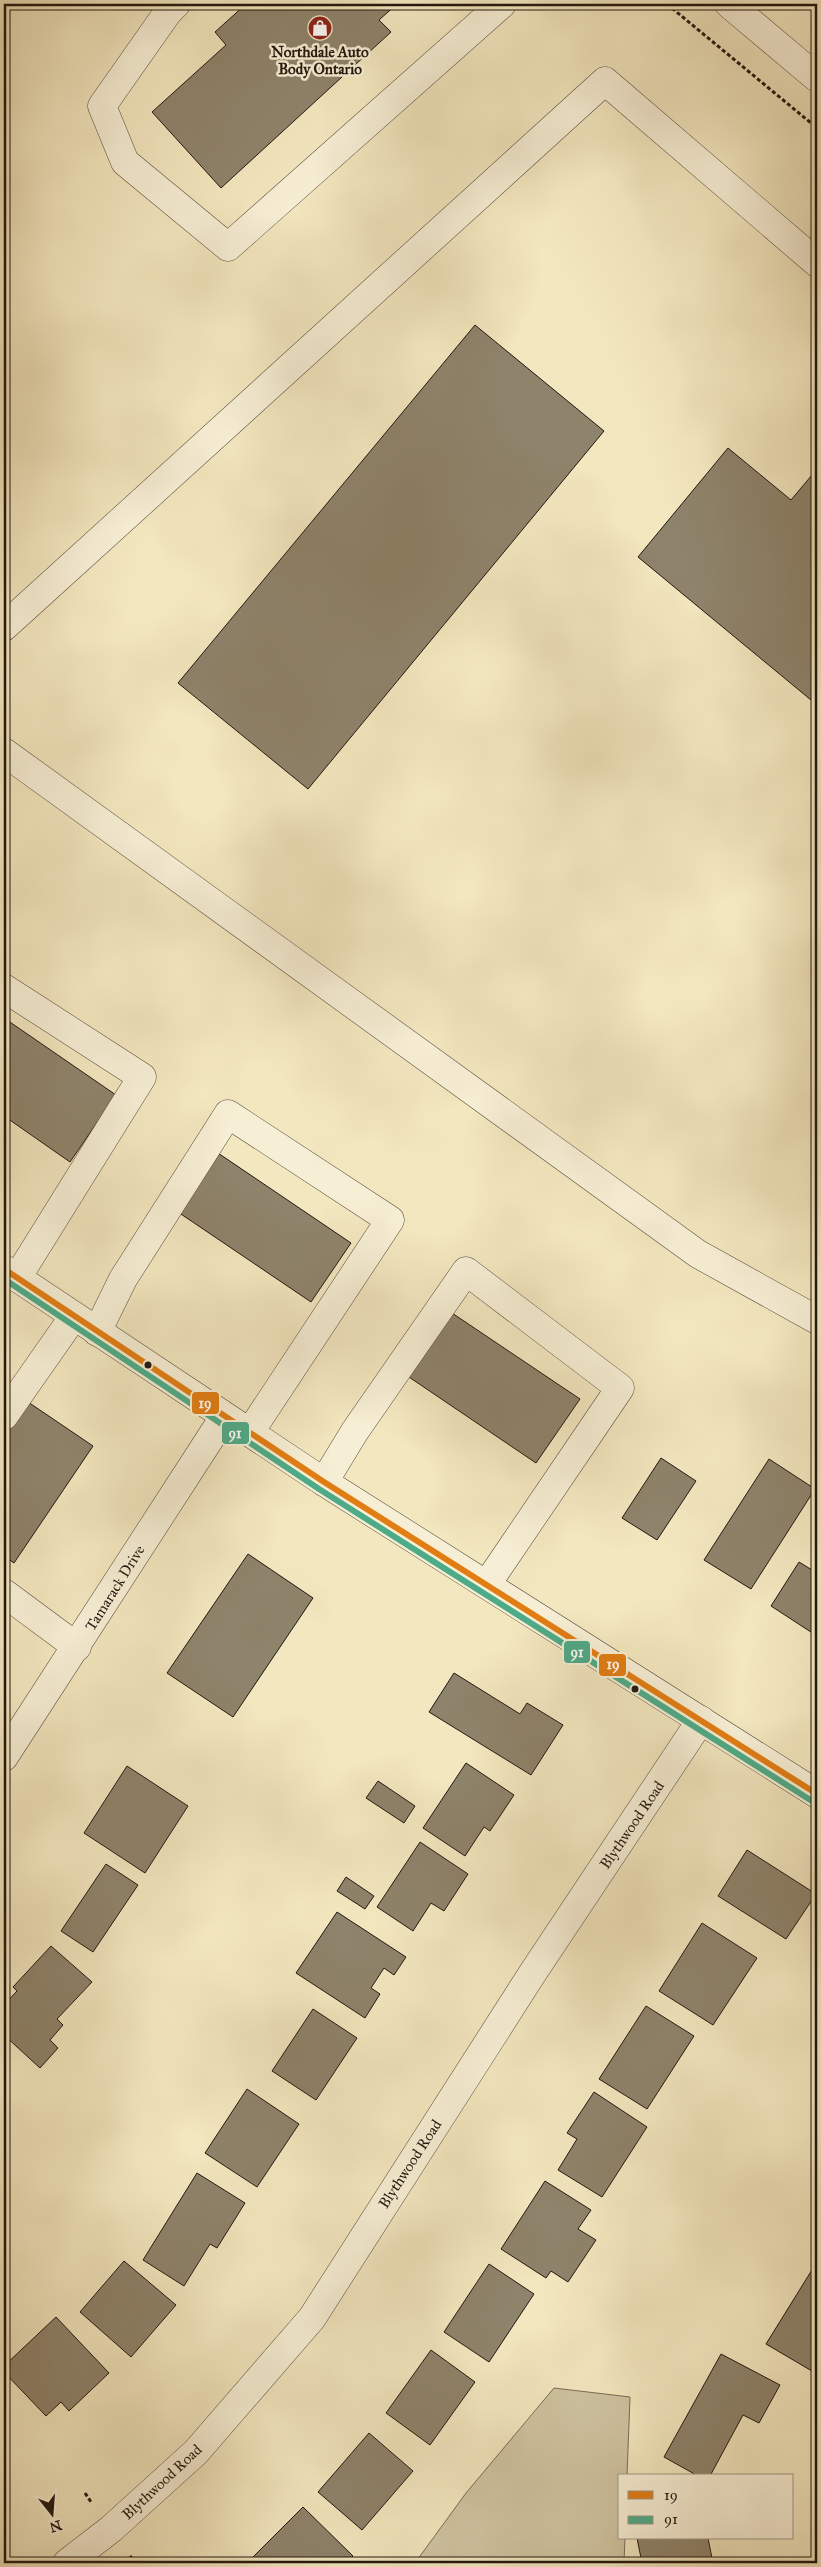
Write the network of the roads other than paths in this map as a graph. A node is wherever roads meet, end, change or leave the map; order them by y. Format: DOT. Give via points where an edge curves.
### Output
graph roads {
  1 [pos="176,4"];
  2 [pos="502,4"];
  3 [pos="729,4"];
  4 [pos="817,78"];
  5 [pos="817,263"];
  6 [pos="4,627"];
  7 [pos="4,752"];
  8 [pos="4,988"];
  9 [pos="10,1273"];
  10 [pos="74,1316"];
  11 [pos="817,1320"];
  12 [pos="97,1332"];
  13 [pos="4,1416"];
  14 [pos="224,1417"];
  15 [pos="250,1432"];
  16 [pos="324,1482"];
  17 [pos="486,1584"];
  18 [pos="4,1593"];
  19 [pos="77,1647"];
  20 [pos="701,1720"];
  21 [pos="4,1758"];
  22 [pos="817,1794"];
  23 [pos="67,2563"];
  1 -- 2 [label="street" via="102,106 125,162 228,247"];
  3 -- 4 [label="street"];
  5 -- 6 [label="street" via="605,82"];
  7 -- 11 [label="street" via="698,1254"];
  8 -- 9 [label="street" via="142,1077"];
  9 -- 10 [label="street"];
  10 -- 12 [label="street"];
  10 -- 13 [label="street"];
  12 -- 14 [label="street"];
  12 -- 15 [label="street" via="123,1279 228,1114 382,1214 390,1220"];
  14 -- 15 [label="street"];
  14 -- 19 [label="street, Tamarack Drive"];
  15 -- 16 [label="street"];
  16 -- 17 [label="street"];
  16 -- 17 [label="street" via="355,1430 466,1271 620,1388"];
  17 -- 20 [label="street"];
  18 -- 19 [label="street"];
  19 -- 21 [label="street, Tamarack Drive"];
  20 -- 22 [label="street"];
  20 -- 23 [label="street, Blythwood Road" via="532,1974 312,2318 196,2452 111,2529"];
}
